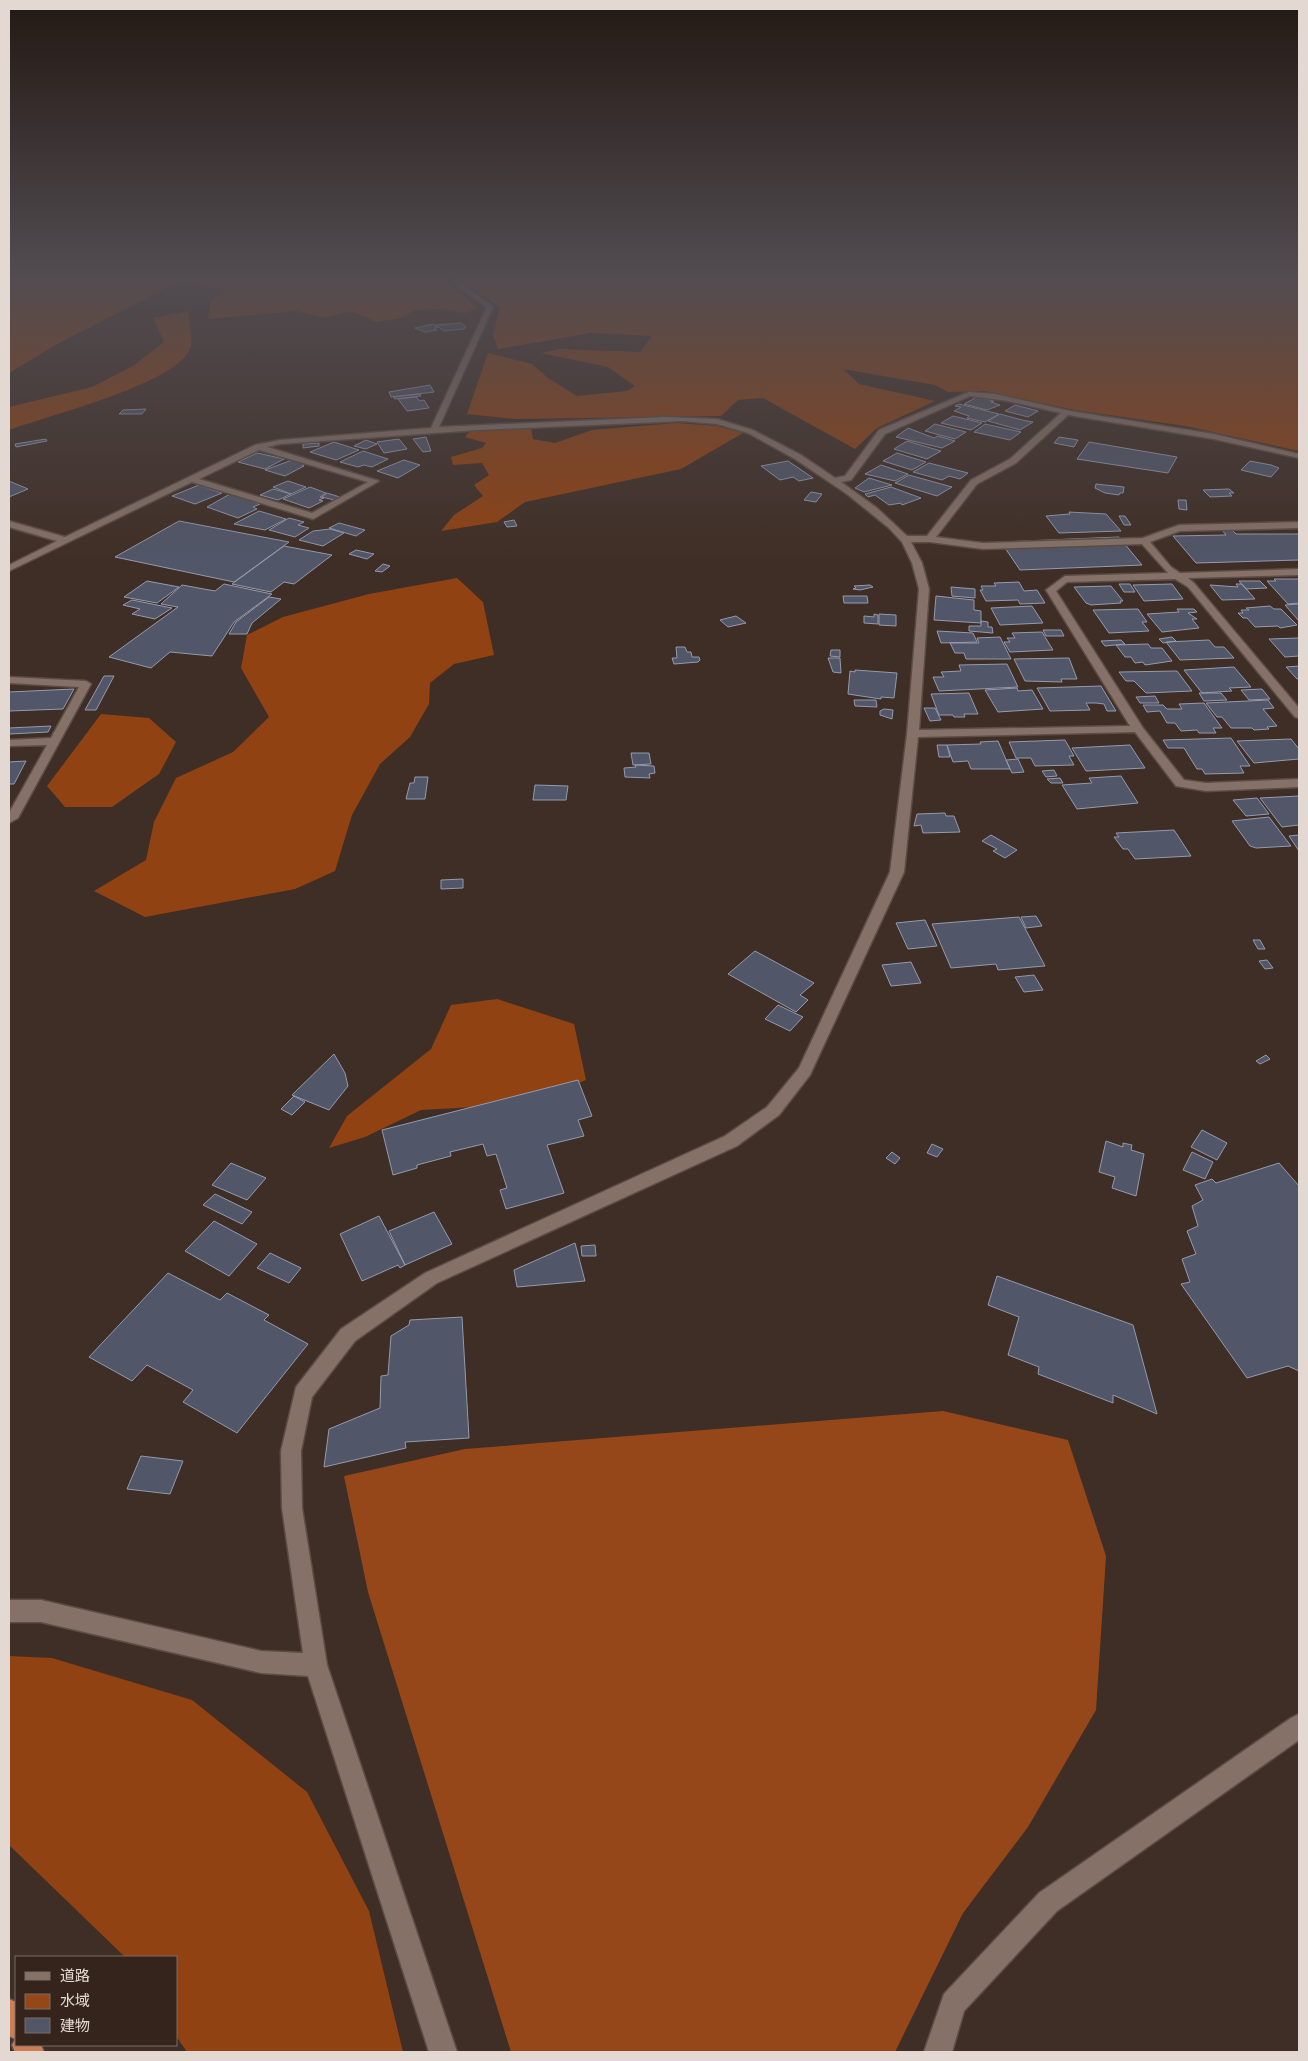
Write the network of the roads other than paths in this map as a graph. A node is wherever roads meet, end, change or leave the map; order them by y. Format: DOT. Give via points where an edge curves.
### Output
graph roads {
  1 [pos="461,370"];
  2 [pos="1067,412"];
  3 [pos="434,429"];
  4 [pos="258,447"];
  5 [pos="1299,456"];
  6 [pos="190,480"];
  7 [pos="834,481"];
  8 [pos="9,524"];
  9 [pos="1299,524"];
  10 [pos="930,538"];
  11 [pos="905,539"];
  12 [pos="64,540"];
  13 [pos="1144,541"];
  14 [pos="9,568"];
  15 [pos="1299,572"];
  16 [pos="1177,576"];
  17 [pos="9,680"];
  18 [pos="1299,715"];
  19 [pos="1138,729"];
  20 [pos="913,734"];
  21 [pos="54,741"];
  22 [pos="9,743"];
  23 [pos="1299,783"];
  24 [pos="9,818"];
  25 [pos="9,1612"];
  26 [pos="316,1665"];
  27 [pos="1299,1726"];
  28 [pos="9,2012"];
  29 [pos="15,2024"];
  30 [pos="442,2052"];
  31 [pos="938,2052"];
  1 -- 3 [label="street"];
  2 -- 5 [label="street"];
  2 -- 7 [label="street" via="969,394 882,432 848,478"];
  2 -- 10 [label="street" via="1013,461 974,482"];
  3 -- 4 [label="street" via="280,442"];
  3 -- 7 [label="street" via="702,420 733,424 750,430"];
  4 -- 6 [label="street"];
  4 -- 6 [label="street" via="375,481 313,516"];
  6 -- 12 [label="street"];
  7 -- 11 [label="street"];
  8 -- 12 [label="street"];
  9 -- 13 [label="street" via="1179,528"];
  10 -- 11 [label="street"];
  10 -- 13 [label="street" via="983,546"];
  11 -- 20 [label="street" via="924,589"];
  12 -- 14 [label="street"];
  13 -- 16 [label="street"];
  15 -- 16 [label="street"];
  16 -- 18 [label="street" via="1191,585"];
  16 -- 19 [label="street" via="1065,579 1051,590"];
  17 -- 21 [label="street" via="86,684"];
  19 -- 20 [label="street"];
  19 -- 23 [label="street" via="1180,783 1206,787"];
  20 -- 26 [label="street" via="896,872 804,1071 773,1111 731,1141 431,1278 348,1335 303,1393 290,1451 292,1508"];
  21 -- 22 [label="street"];
  21 -- 24 [label="street" via="12,818"];
  25 -- 26 [label="street" via="41,1612 261,1662"];
  26 -- 30 [label="street"];
  27 -- 31 [label="street" via="1048,1902 953,2002"];
  28 -- 29 [label="highway"];
}
